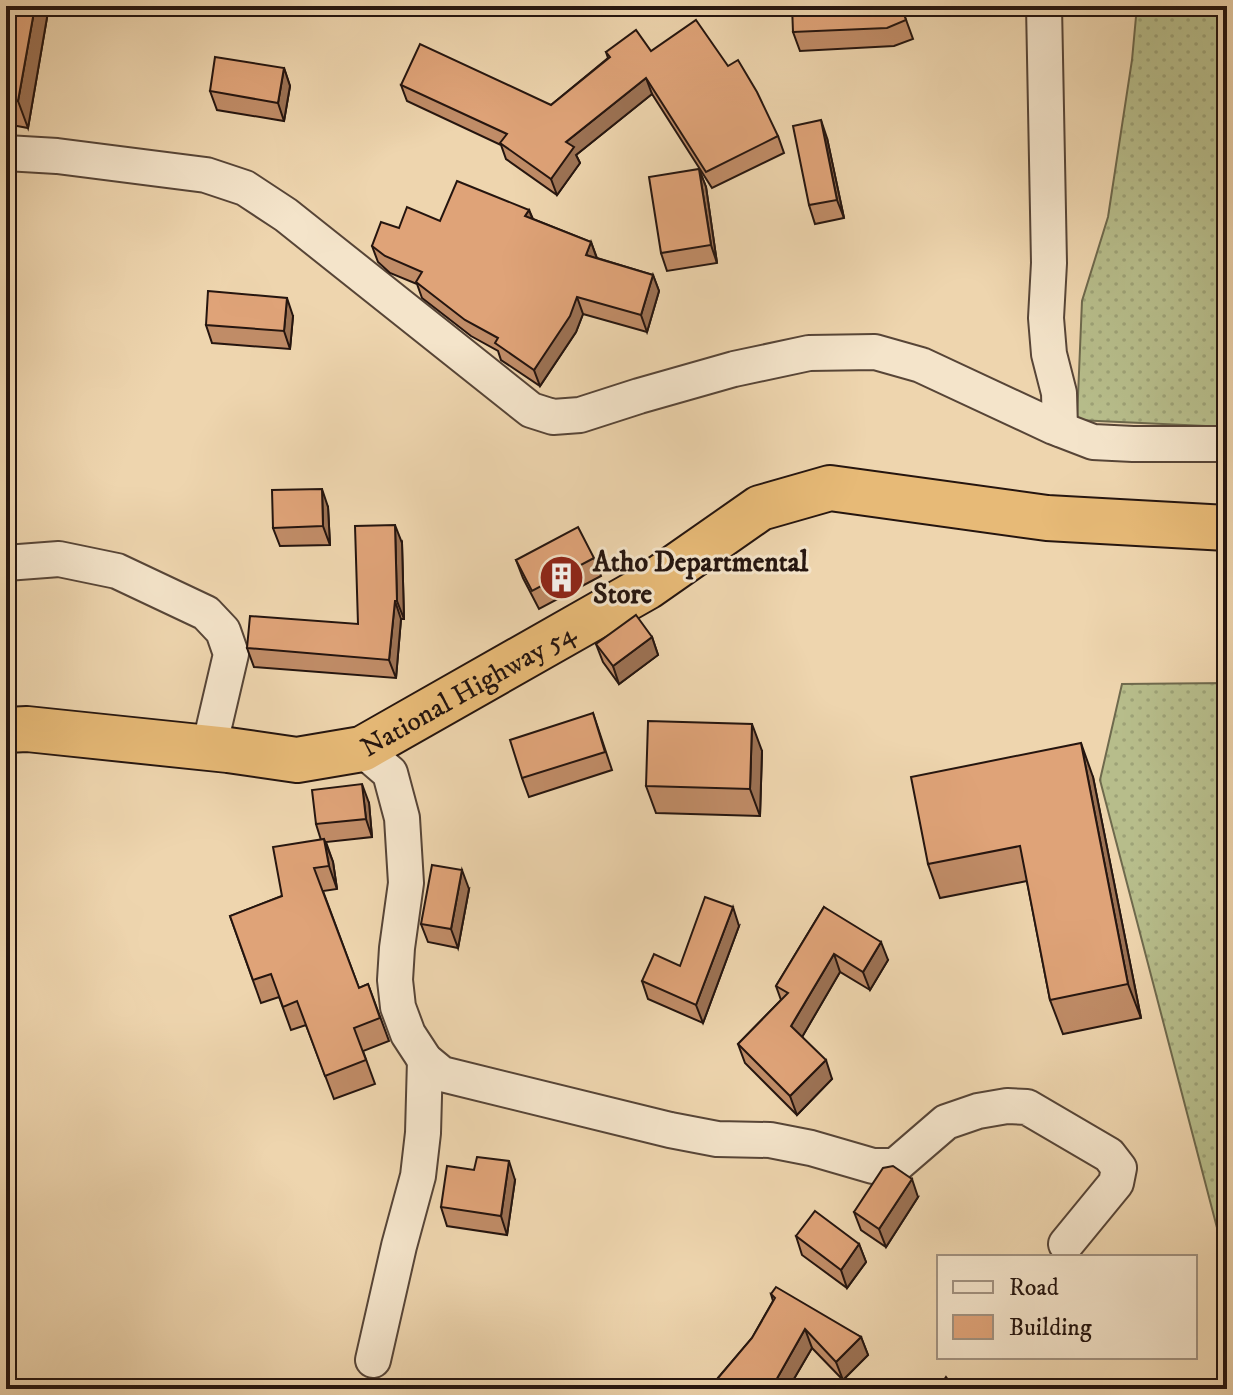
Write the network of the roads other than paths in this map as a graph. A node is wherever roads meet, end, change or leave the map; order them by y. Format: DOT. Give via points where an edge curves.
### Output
graph roads {
  1 [pos="1044,6"];
  2 [pos="6,153"];
  3 [pos="1060,429"];
  4 [pos="1227,444"];
  5 [pos="1227,528"];
  6 [pos="6,563"];
  7 [pos="6,730"];
  8 [pos="209,748"];
  9 [pos="362,749"];
  10 [pos="425,1060"];
  11 [pos="1066,1244"];
  12 [pos="373,1360"];
  1 -- 3 [label="street" via="1046,318"];
  2 -- 3 [label="street" via="206,175 245,188 531,410 553,417 580,415 734,369 809,353 875,352 921,365"];
  3 -- 4 [label="street" via="1093,442"];
  5 -- 9 [label="highway, National Highway 54" via="1047,518 830,488 760,508 647,587"];
  6 -- 8 [label="street" via="59,559 117,571 206,613 223,631 231,654"];
  7 -- 8 [label="highway, National Highway 54"];
  8 -- 9 [label="highway, National Highway 54" via="297,760"];
  9 -- 10 [label="street" via="390,773 402,818 406,883 395,980 408,1034"];
  10 -- 11 [label="street" via="442,1074 473,1083 670,1130 717,1139 770,1140 873,1166 895,1166 946,1122 978,1111 1027,1107 1109,1155 1119,1168 1116,1183"];
  10 -- 12 [label="street" via="418,1176"];
}
